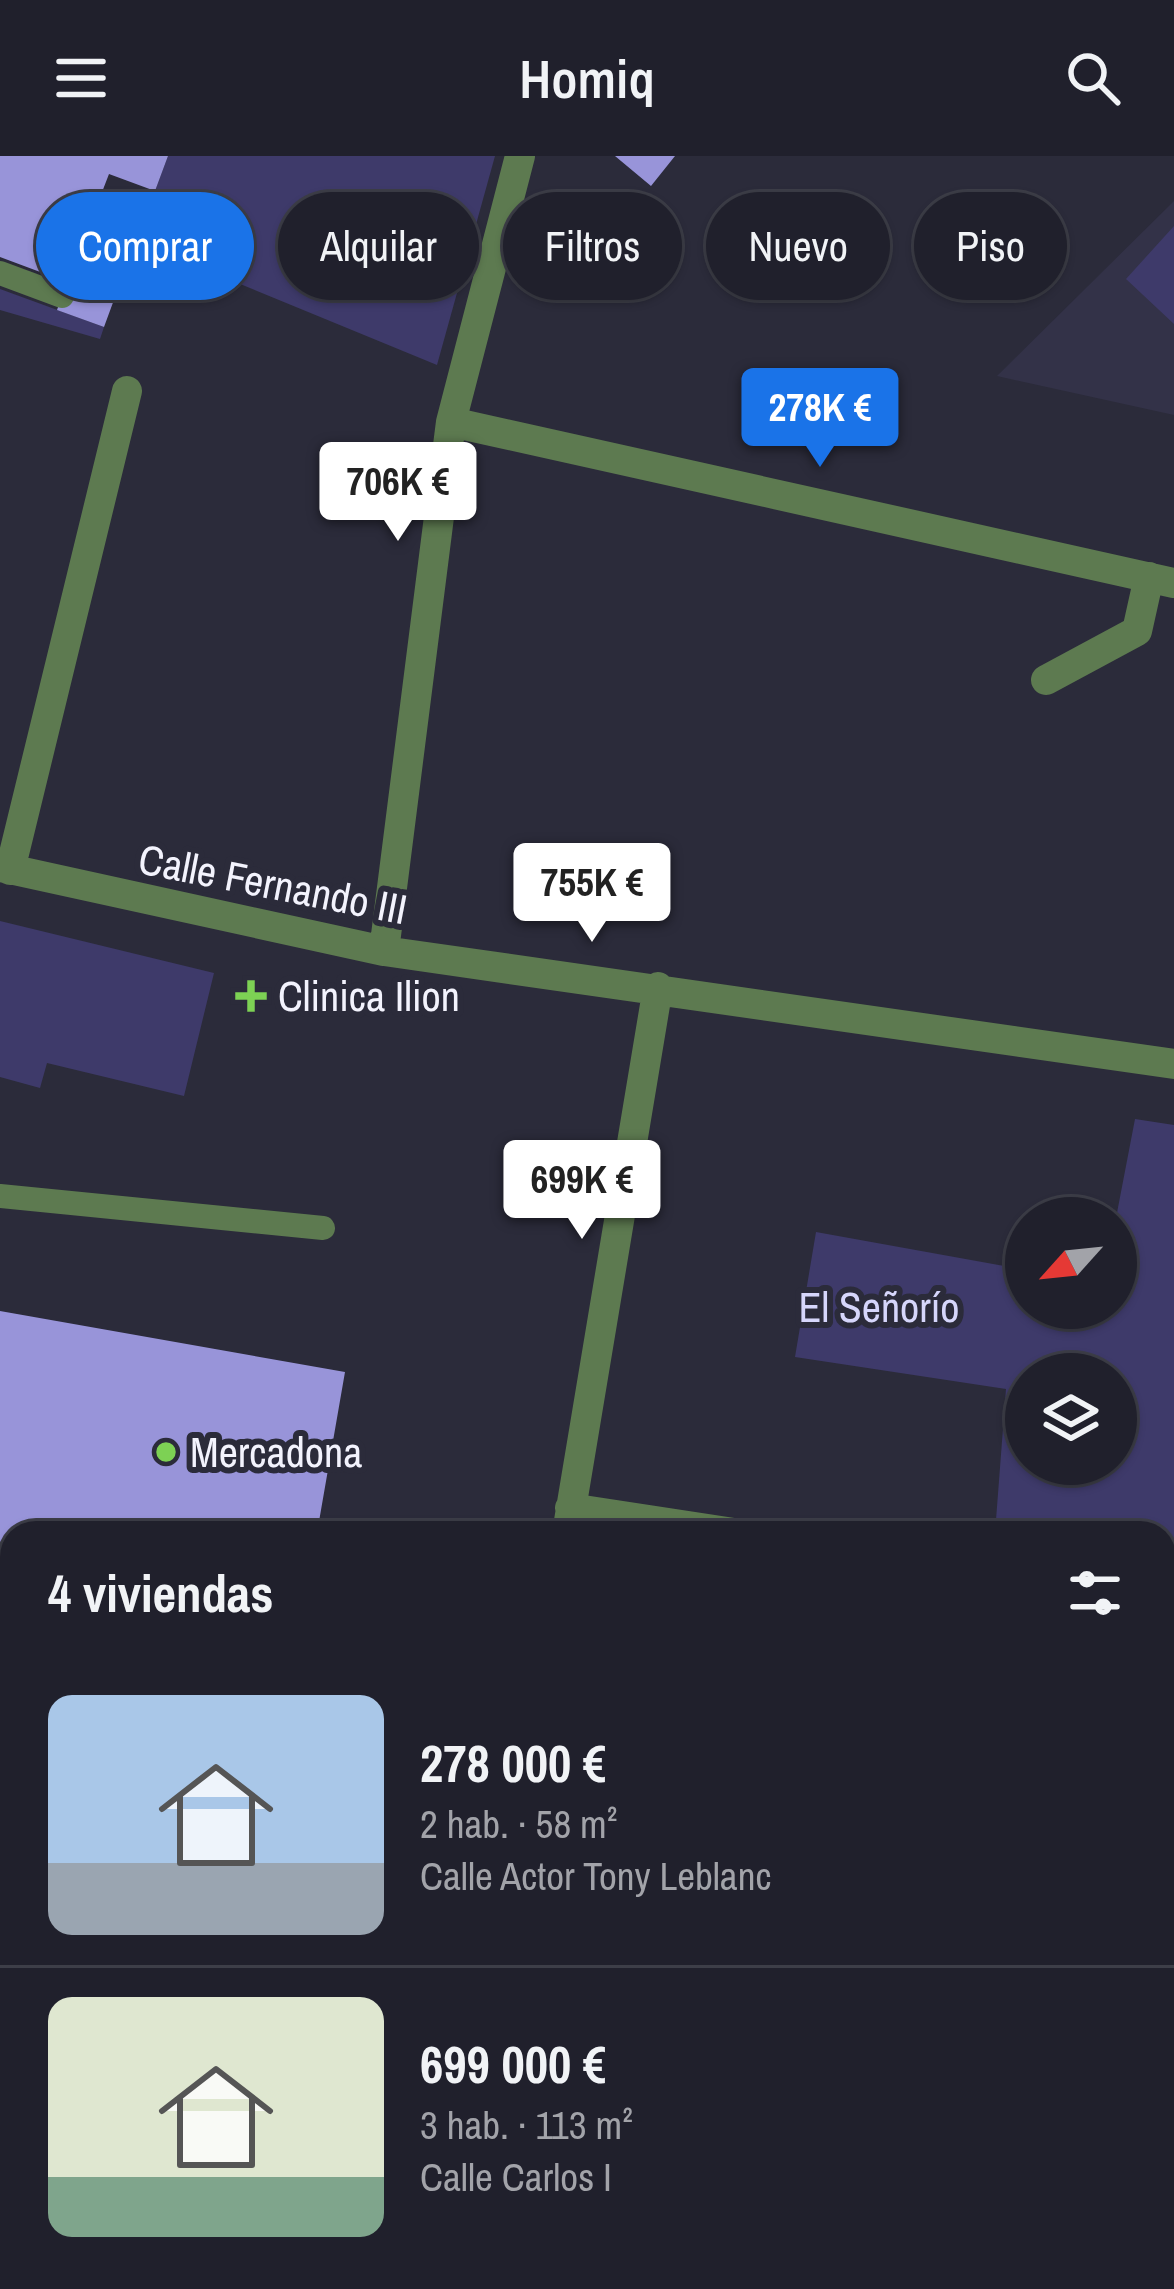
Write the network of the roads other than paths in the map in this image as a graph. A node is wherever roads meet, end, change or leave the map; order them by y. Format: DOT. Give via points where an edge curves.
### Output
graph roads {
  1 [pos="520,156"];
  2 [pos="0,273"];
  3 [pos="36,286"];
  4 [pos="127,391"];
  5 [pos="451,422"];
  6 [pos="1161,580"];
  7 [pos="1046,680"];
  8 [pos="5,869"];
  9 [pos="384,951"];
  10 [pos="658,986"];
  11 [pos="1174,1064"];
  12 [pos="0,1196"];
  13 [pos="323,1228"];
  14 [pos="568,1521"];
  1 -- 5 [label="street"];
  2 -- 3 [label="lane"];
  4 -- 8 [label="street"];
  5 -- 6 [label="street"];
  5 -- 9 [label="street"];
  6 -- 7 [label="street" via="1137,631"];
  8 -- 9 [label="street, Calle Fernando III"];
  9 -- 10 [label="street, Calle Fernando III"];
  10 -- 11 [label="street, Calle Fernando III"];
  10 -- 14 [label="street"];
  12 -- 13 [label="lane"];
}
